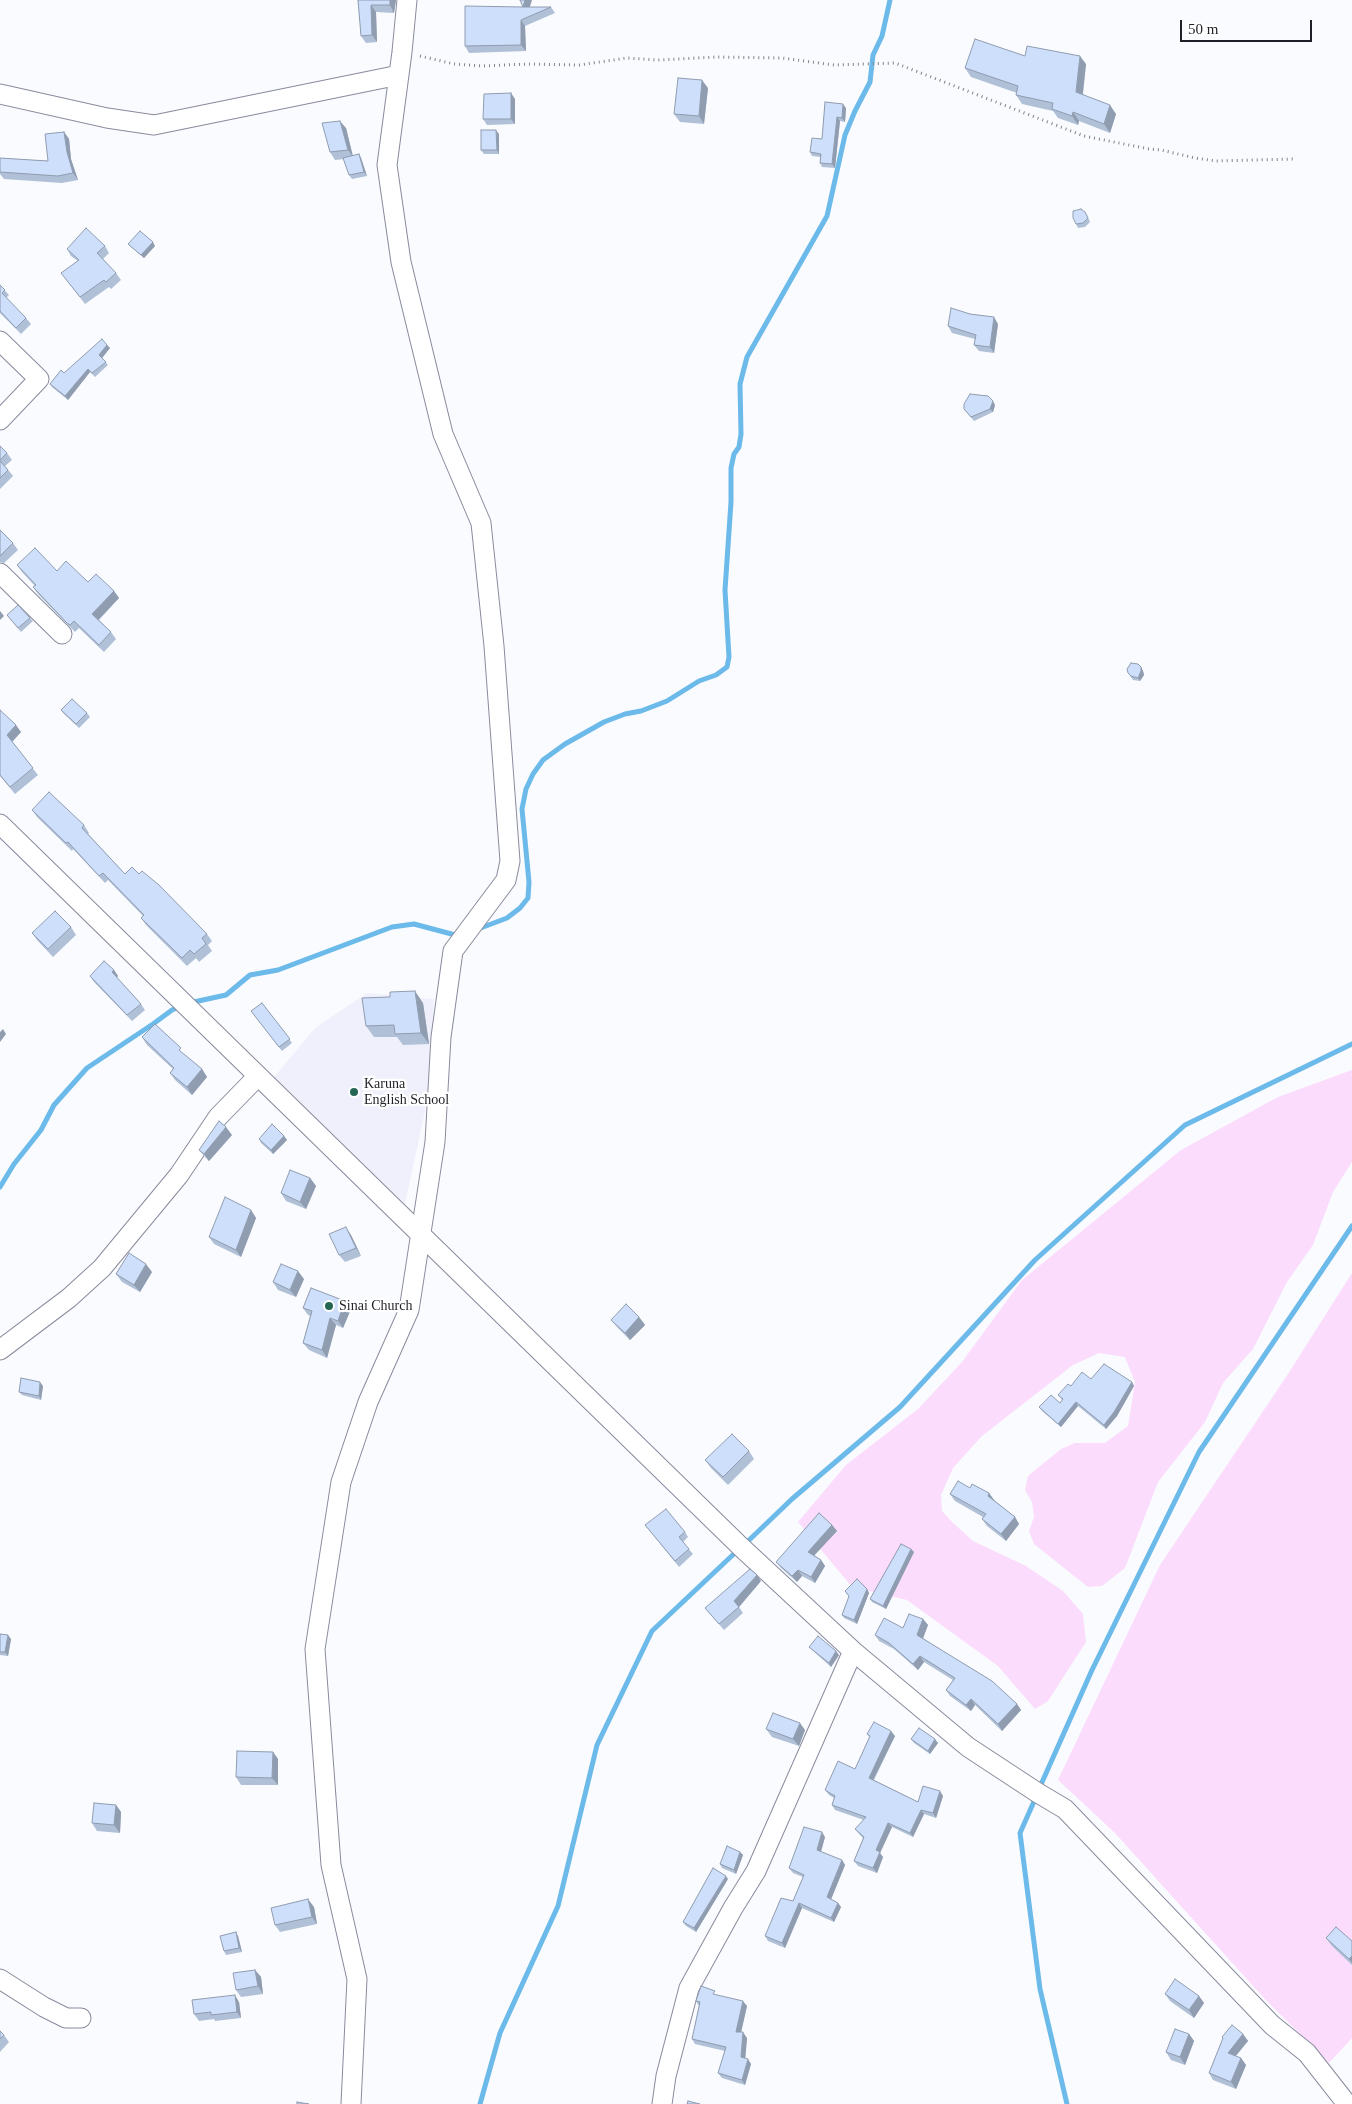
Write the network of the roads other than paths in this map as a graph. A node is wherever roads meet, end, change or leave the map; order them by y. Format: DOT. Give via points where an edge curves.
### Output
graph roads {
  1 [pos="407,0"];
  2 [pos="399,75"];
  3 [pos="0,94"];
  4 [pos="0,341"];
  5 [pos="0,420"];
  6 [pos="0,573"];
  7 [pos="62,634"];
  8 [pos="0,824"];
  9 [pos="258,1076"];
  10 [pos="421,1235"];
  11 [pos="0,1350"];
  12 [pos="853,1651"];
  13 [pos="0,1978"];
  14 [pos="81,2018"];
  15 [pos="351,2104"];
  16 [pos="662,2104"];
  17 [pos="1347,2104"];
  1 -- 2 [label="street"];
  2 -- 3 [label="street" via="154,125"];
  2 -- 10 [label="street" via="386,165 401,262 443,434 481,523 510,860 506,880 453,951 442,1037 435,1142"];
  4 -- 5 [label="street" via="39,379"];
  6 -- 7 [label="street"];
  8 -- 9 [label="street"];
  9 -- 10 [label="street"];
  9 -- 11 [label="street" via="218,1117 178,1175 102,1268 69,1298"];
  10 -- 12 [label="street" via="741,1547"];
  10 -- 15 [label="street" via="409,1310 368,1402 341,1482 315,1649 331,1866 357,1979"];
  12 -- 16 [label="street" via="756,1871 689,1988"];
  12 -- 17 [label="street" via="968,1747 1065,1808 1272,2026 1308,2053"];
  13 -- 14 [label="street" via="44,2008 66,2018"];
}
